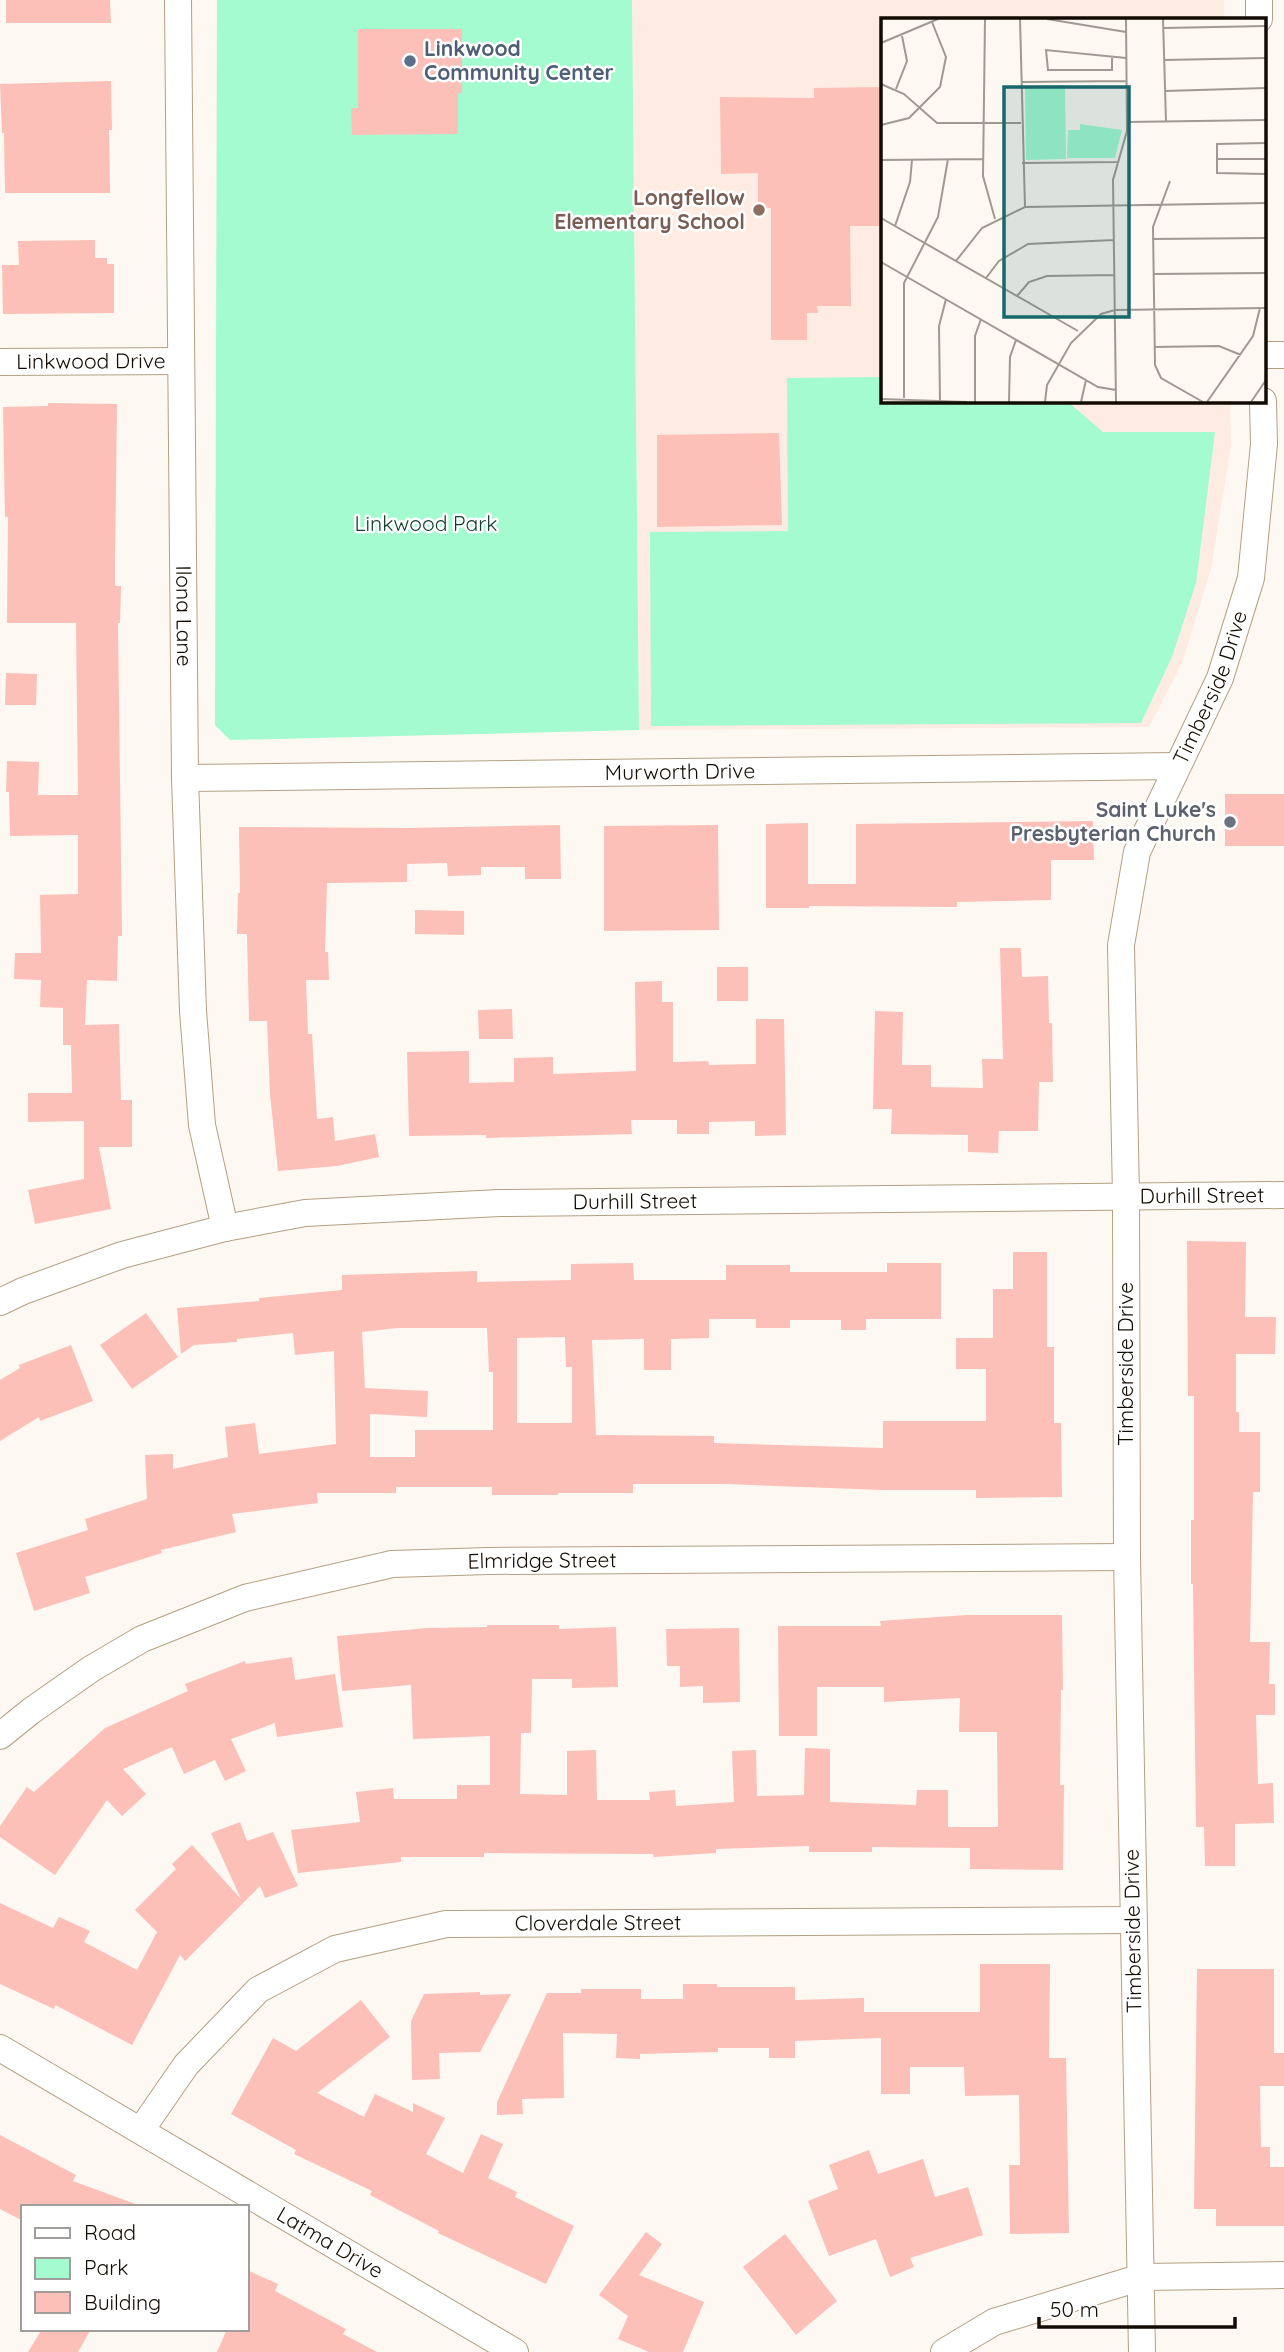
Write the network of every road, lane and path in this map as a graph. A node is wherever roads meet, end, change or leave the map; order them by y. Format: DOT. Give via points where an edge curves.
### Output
graph roads {
  1 [pos="178,0"];
  2 [pos="1259,0"];
  3 [pos="1259,18"];
  4 [pos="1266,355"];
  5 [pos="1284,355"];
  6 [pos="181,361"];
  7 [pos="0,362"];
  8 [pos="1263,402"];
  9 [pos="1177,766"];
  10 [pos="185,778"];
  11 [pos="1284,1195"];
  12 [pos="1126,1196"];
  13 [pos="225,1228"];
  14 [pos="0,1302"];
  15 [pos="1126,1557"];
  16 [pos="0,1736"];
  17 [pos="1133,1920"];
  18 [pos="0,2048"];
  19 [pos="141,2130"];
  20 [pos="1284,2275"];
  21 [pos="1142,2277"];
  22 [pos="515,2352"];
  23 [pos="944,2352"];
  24 [pos="1142,2352"];
  1 -- 6 [label="street, Ilona Lane"];
  2 -- 3 [label="street"];
  4 -- 5 [label="street"];
  6 -- 7 [label="street, Linkwood Drive"];
  6 -- 10 [label="street, Ilona Lane"];
  8 -- 9 [label="street, Timberside Drive" via="1264,444 1251,578 1220,678"];
  9 -- 10 [label="street, Murworth Drive"];
  9 -- 12 [label="street, Timberside Drive" via="1137,852 1121,945"];
  10 -- 13 [label="street, Ilona Lane" via="202,1125"];
  11 -- 12 [label="street, Durhill Street"];
  12 -- 13 [label="street, Durhill Street" via="499,1203 305,1213"];
  12 -- 15 [label="street, Timberside Drive"];
  13 -- 14 [label="street, Durhill Street" via="122,1255"];
  15 -- 16 [label="street, Elmridge Street" via="392,1564 246,1598 142,1639 91,1669"];
  15 -- 17 [label="street, Timberside Drive"];
  17 -- 19 [label="street, Cloverdale Street" via="446,1924 335,1949 258,1990 186,2064"];
  17 -- 21 [label="street, Timberside Drive"];
  18 -- 19 [label="street, Latma Drive"];
  19 -- 22 [label="street, Latma Drive"];
  20 -- 21 [label="street"];
  21 -- 23 [label="street" via="994,2322"];
  21 -- 24 [label="street, Timberside Drive"];
}
